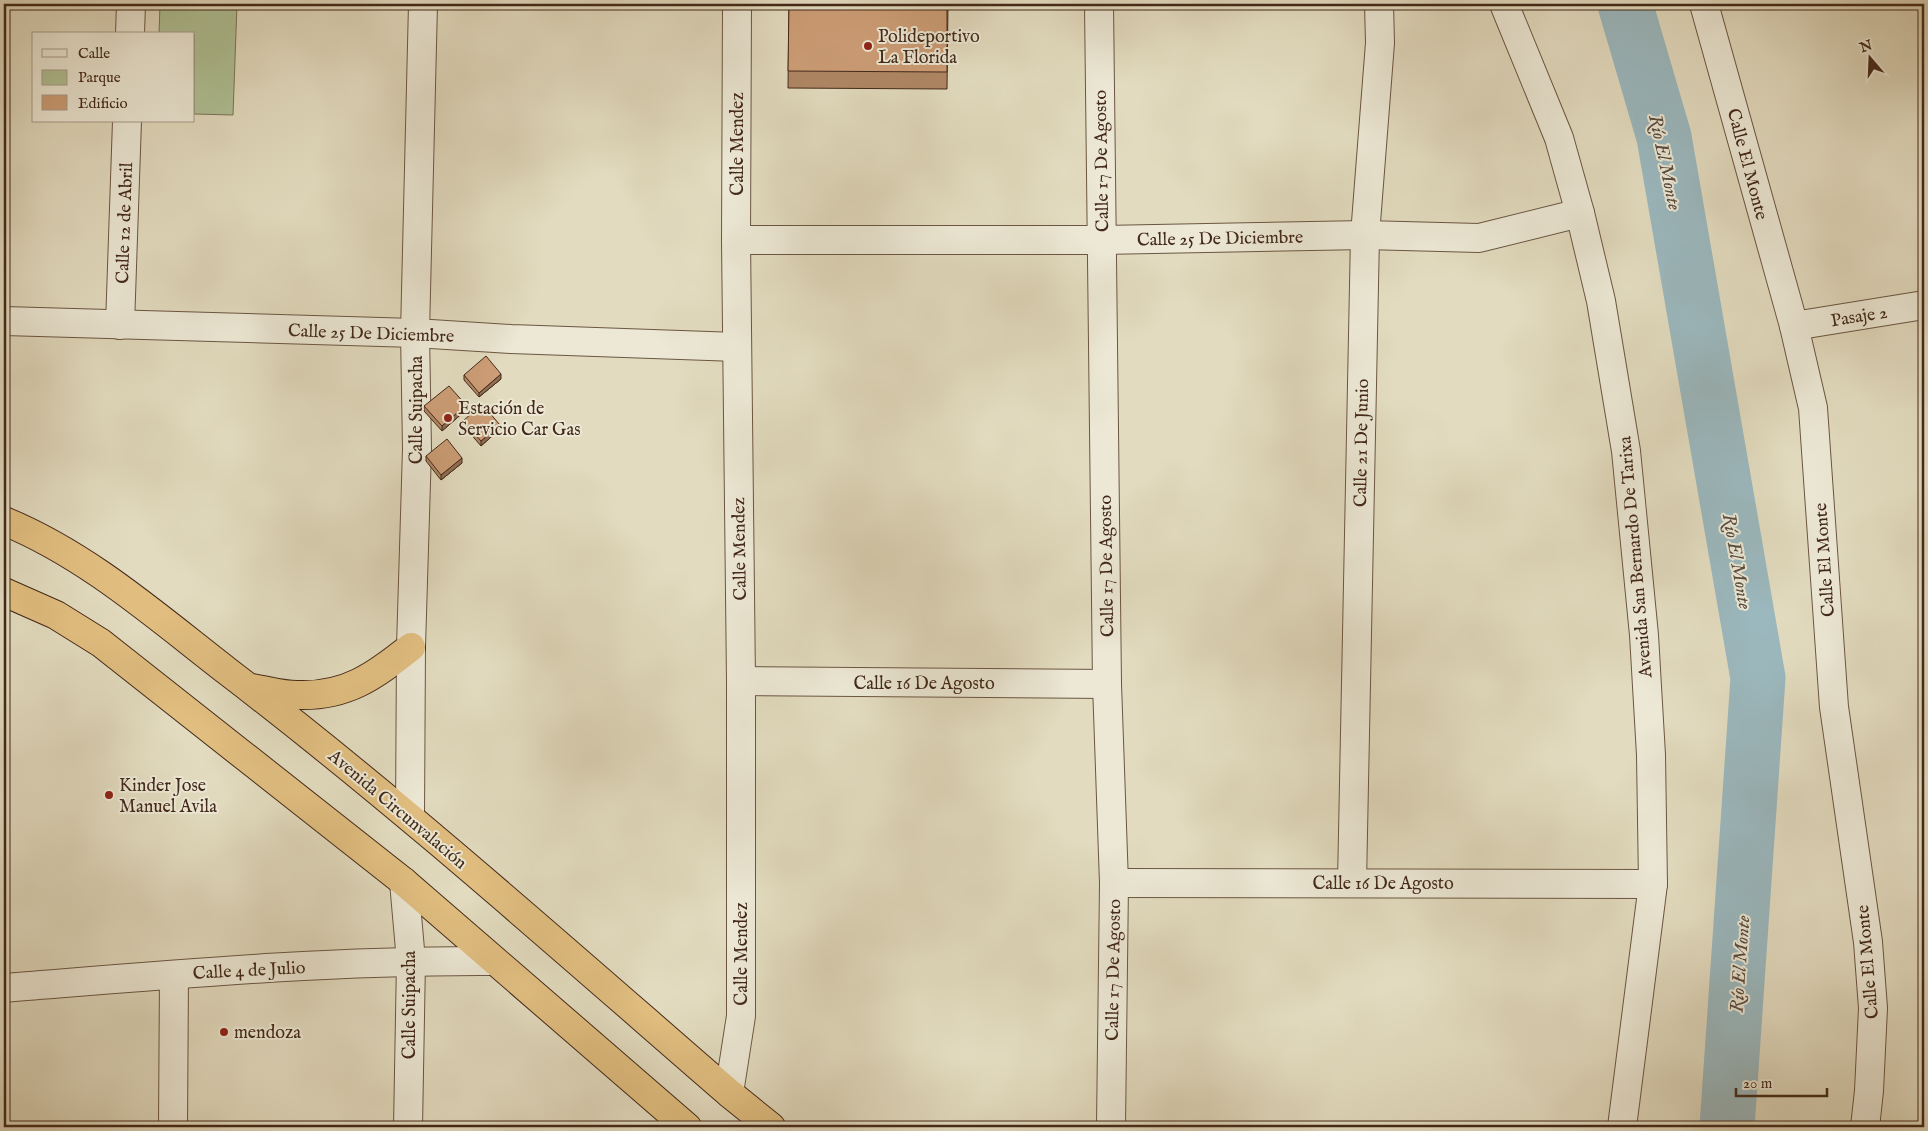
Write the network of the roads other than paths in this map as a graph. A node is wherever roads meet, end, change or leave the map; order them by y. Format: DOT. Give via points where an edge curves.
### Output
graph roads {
  1 [pos="131,4"];
  2 [pos="423,4"];
  3 [pos="737,4"];
  4 [pos="1099,4"];
  5 [pos="1379,4"];
  6 [pos="1504,4"];
  7 [pos="1709,5"];
  8 [pos="130,32"];
  9 [pos="127,122"];
  10 [pos="1580,213"];
  11 [pos="1365,235"];
  12 [pos="736,240"];
  13 [pos="1102,240"];
  14 [pos="1924,305"];
  15 [pos="4,321"];
  16 [pos="120,325"];
  17 [pos="1794,326"];
  18 [pos="416,334"];
  19 [pos="737,346"];
  20 [pos="4,521"];
  21 [pos="4,592"];
  22 [pos="411,648"];
  23 [pos="741,681"];
  24 [pos="1107,684"];
  25 [pos="250,688"];
  26 [pos="410,816"];
  27 [pos="404,882"];
  28 [pos="1114,883"];
  29 [pos="1352,884"];
  30 [pos="1653,884"];
  31 [pos="411,960"];
  32 [pos="494,961"];
  33 [pos="174,975"];
  34 [pos="4,988"];
  35 [pos="729,1094"];
  36 [pos="173,1127"];
  37 [pos="408,1127"];
  38 [pos="687,1127"];
  39 [pos="771,1127"];
  40 [pos="1111,1127"];
  41 [pos="1622,1127"];
  42 [pos="1865,1127"];
  1 -- 8 [label="street"];
  2 -- 18 [label="street, Calle Suipacha"];
  3 -- 12 [label="street, Calle Mendez"];
  4 -- 13 [label="street, Calle 17 De Agosto"];
  5 -- 11 [label="street, Calle 21 De Junio" via="1380,43"];
  6 -- 10 [label="street, Avenida San Bernardo De Tarixa" via="1559,138"];
  7 -- 17 [label="street, Calle El Monte"];
  9 -- 16 [label="street, Calle 12 de Abril"];
  10 -- 11 [label="street, Calle 25 De Diciembre" via="1479,238"];
  10 -- 30 [label="street, Avenida San Bernardo De Tarixa" via="1601,301 1626,451 1644,635"];
  11 -- 13 [label="street, Calle 25 De Diciembre"];
  11 -- 29 [label="street, Calle 21 De Junio"];
  12 -- 13 [label="street, Calle 25 De Diciembre"];
  12 -- 19 [label="street, Calle Mendez"];
  13 -- 24 [label="street, Calle 17 De Agosto"];
  14 -- 17 [label="street, Pasaje 2"];
  15 -- 16 [label="street, Calle 25 De Diciembre"];
  16 -- 18 [label="street, Calle 25 De Diciembre"];
  17 -- 42 [label="street, Calle El Monte" via="1813,408 1834,707 1868,942 1873,1008"];
  18 -- 19 [label="street, Calle 25 De Diciembre"];
  18 -- 22 [label="street, Calle Suipacha" via="417,449"];
  19 -- 23 [label="street, Calle Mendez"];
  20 -- 25 [label="highway, Avenida Circunvalación" via="96,570"];
  21 -- 27 [label="highway" via="56,615 101,643"];
  22 -- 25 [label="highway" via="373,676 333,694 297,695"];
  22 -- 26 [label="street, Calle Suipacha"];
  23 -- 24 [label="street, Calle 16 De Agosto"];
  23 -- 35 [label="street, Calle Mendez" via="741,1016"];
  24 -- 28 [label="street, Calle 17 De Agosto"];
  25 -- 26 [label="highway, Avenida Circunvalación"];
  26 -- 35 [label="highway, Avenida Circunvalación"];
  27 -- 31 [label="street, Calle Suipacha"];
  27 -- 32 [label="highway"];
  28 -- 29 [label="street, Calle 16 De Agosto"];
  28 -- 40 [label="street, Calle 17 De Agosto"];
  29 -- 30 [label="street, Calle 16 De Agosto"];
  30 -- 41 [label="street, Avenida San Bernardo De Tarixa"];
  31 -- 32 [label="street, Calle 4 de Julio"];
  31 -- 33 [label="street, Calle 4 de Julio"];
  31 -- 37 [label="street, Calle Suipacha"];
  32 -- 38 [label="highway"];
  33 -- 34 [label="street, Calle 4 de Julio"];
  33 -- 36 [label="street"];
  35 -- 39 [label="highway, Avenida Circunvalación"];
}
